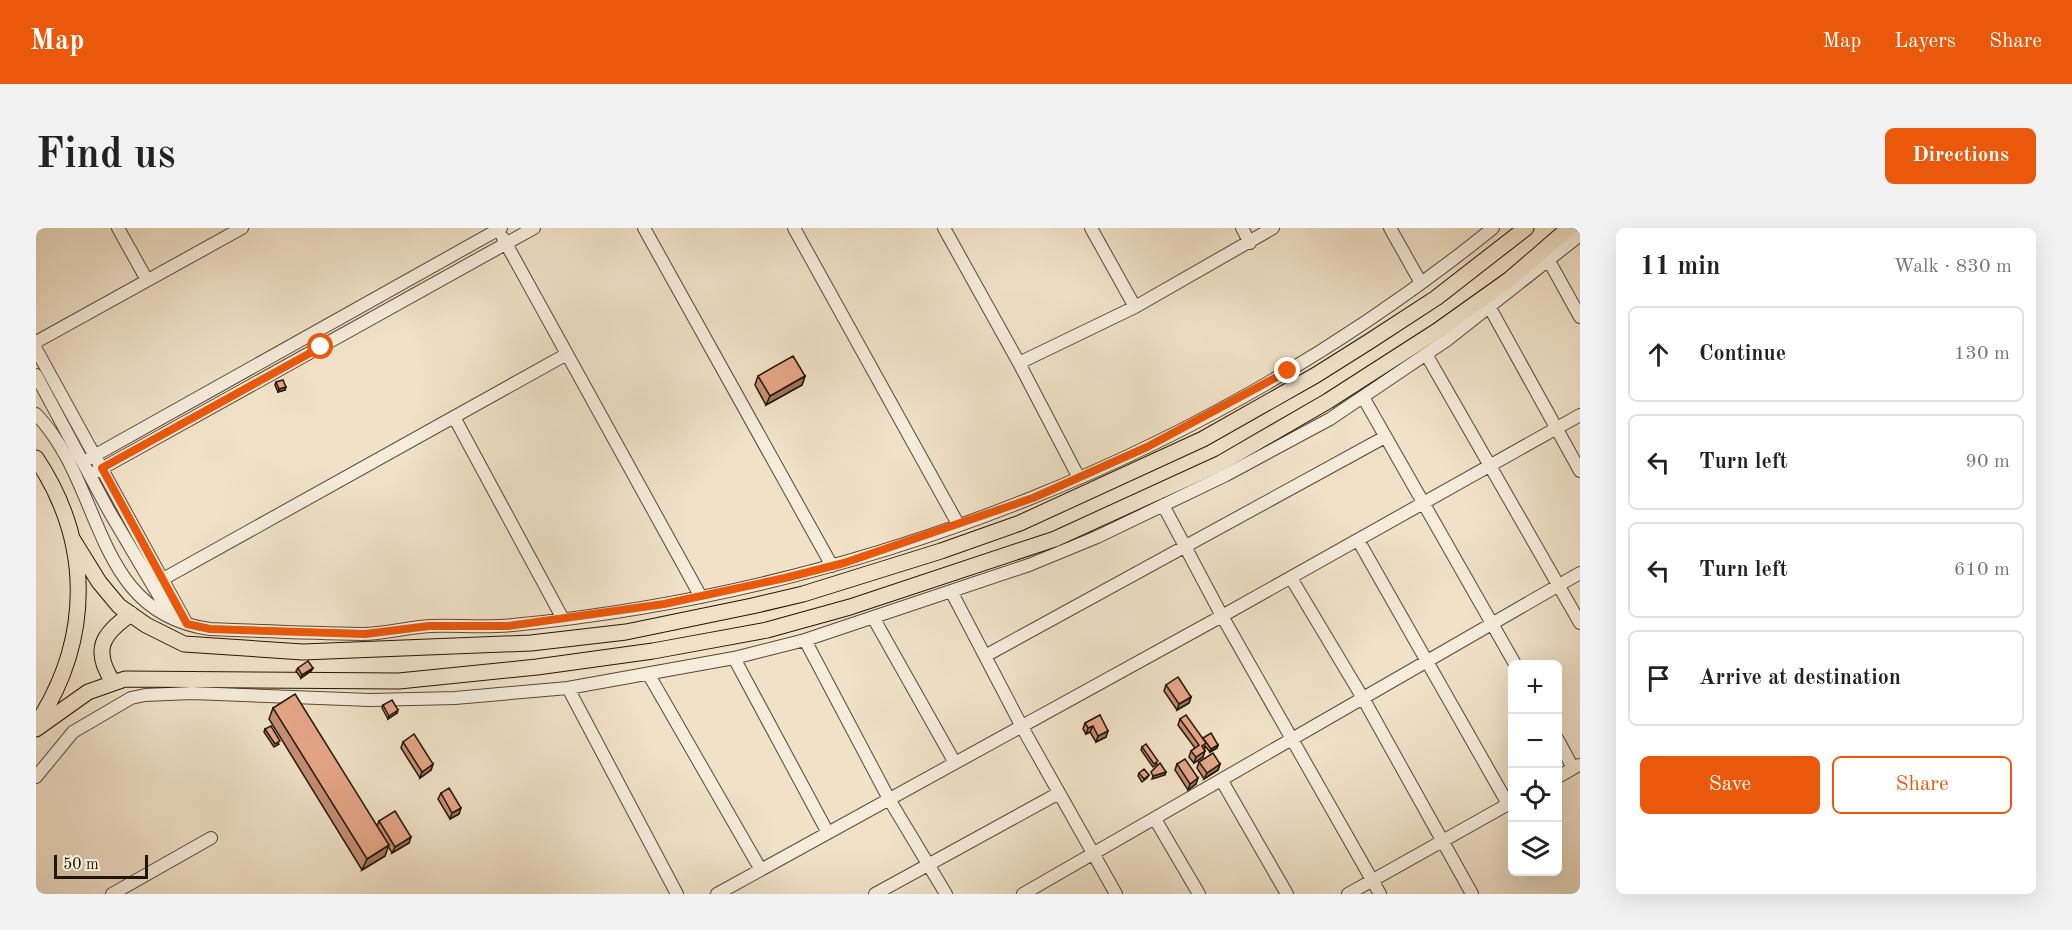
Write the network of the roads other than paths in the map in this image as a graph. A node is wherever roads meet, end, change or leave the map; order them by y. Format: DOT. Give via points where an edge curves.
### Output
graph roads {
  1 [pos="118,228"];
  2 [pos="242,228"];
  3 [pos="534,228"];
  4 [pos="644,228"];
  5 [pos="794,228"];
  6 [pos="944,228"];
  7 [pos="1091,228"];
  8 [pos="1242,228"];
  9 [pos="1273,228"];
  10 [pos="1390,228"];
  11 [pos="1493,228"];
  12 [pos="1526,228"];
  13 [pos="1569,228"];
  14 [pos="498,229"];
  15 [pos="1580,235"];
  16 [pos="1250,243"];
  17 [pos="506,244"];
  18 [pos="1549,261"];
  19 [pos="147,280"];
  20 [pos="1421,283"];
  21 [pos="1135,308"];
  22 [pos="1490,308"];
  23 [pos="1580,317"];
  24 [pos="36,342"];
  25 [pos="36,349"];
  26 [pos="567,354"];
  27 [pos="1426,354"];
  28 [pos="1019,363"];
  29 [pos="36,375"];
  30 [pos="1363,397"];
  31 [pos="36,414"];
  32 [pos="1580,415"];
  33 [pos="454,417"];
  34 [pos="1556,428"];
  35 [pos="1385,437"];
  36 [pos="95,455"];
  37 [pos="36,458"];
  38 [pos="83,462"];
  39 [pos="1490,466"];
  40 [pos="102,468"];
  41 [pos="1580,471"];
  42 [pos="90,475"];
  43 [pos="1079,478"];
  44 [pos="1422,504"];
  45 [pos="1163,505"];
  46 [pos="958,524"];
  47 [pos="73,540"];
  48 [pos="1358,540"];
  49 [pos="1185,547"];
  50 [pos="831,566"];
  51 [pos="1580,573"];
  52 [pos="1291,578"];
  53 [pos="163,579"];
  54 [pos="1559,586"];
  55 [pos="951,591"];
  56 [pos="701,597"];
  57 [pos="131,615"];
  58 [pos="1222,616"];
  59 [pos="172,619"];
  60 [pos="563,619"];
  61 [pos="874,619"];
  62 [pos="187,624"];
  63 [pos="1493,624"];
  64 [pos="1580,624"];
  65 [pos="805,640"];
  66 [pos="985,657"];
  67 [pos="734,658"];
  68 [pos="1513,660"];
  69 [pos="1428,662"];
  70 [pos="649,675"];
  71 [pos="113,682"];
  72 [pos="568,688"];
  73 [pos="1364,700"];
  74 [pos="36,727"];
  75 [pos="1022,727"];
  76 [pos="1294,740"];
  77 [pos="1562,746"];
  78 [pos="955,763"];
  79 [pos="1577,766"];
  80 [pos="1562,774"];
  81 [pos="36,777"];
  82 [pos="1222,781"];
  83 [pos="1059,793"];
  84 [pos="889,800"];
  85 [pos="1508,800"];
  86 [pos="1508,804"];
  87 [pos="1155,819"];
  88 [pos="828,833"];
  89 [pos="211,838"];
  90 [pos="1443,842"];
  91 [pos="1094,854"];
  92 [pos="928,864"];
  93 [pos="761,870"];
  94 [pos="1373,881"];
  95 [pos="1028,893"];
  96 [pos="112,894"];
  97 [pos="677,894"];
  98 [pos="717,894"];
  99 [pos="875,894"];
  100 [pos="946,894"];
  101 [pos="1116,894"];
  102 [pos="1199,894"];
  103 [pos="1287,894"];
  104 [pos="1348,894"];
  105 [pos="1380,894"];
  106 [pos="1472,894"];
  1 -- 19 [label="street"];
  2 -- 19 [label="street"];
  3 -- 17 [label="street"];
  4 -- 50 [label="street"];
  5 -- 46 [label="street"];
  6 -- 28 [label="street"];
  7 -- 21 [label="street"];
  8 -- 16 [label="street"];
  9 -- 16 [label="street"];
  10 -- 20 [label="street"];
  11 -- 20 [label="street"];
  12 -- 57 [label="main road" via="1436,298 1316,375 1203,439 1020,523 803,594 627,632 470,646 303,651 184,644"];
  13 -- 71 [label="main road" via="1510,279 1437,331 1221,463 1055,539 850,607 767,630 676,647 399,681 147,678"];
  14 -- 17 [label="street"];
  14 -- 36 [label="street"];
  15 -- 18 [label="street"];
  16 -- 21 [label="street"];
  17 -- 26 [label="street"];
  17 -- 40 [label="street"];
  18 -- 22 [label="street"];
  18 -- 23 [label="street"];
  19 -- 24 [label="street"];
  20 -- 43 [label="street" via="1333,343 1231,404"];
  21 -- 28 [label="street"];
  22 -- 27 [label="street"];
  22 -- 34 [label="street"];
  25 -- 36 [label="street"];
  26 -- 33 [label="street"];
  26 -- 56 [label="street"];
  27 -- 30 [label="street"];
  27 -- 39 [label="street"];
  28 -- 43 [label="street"];
  29 -- 38 [label="street"];
  30 -- 35 [label="street"];
  30 -- 45 [label="street" via="1330,419"];
  31 -- 59 [label="street" via="70,461 120,575 150,607"];
  32 -- 34 [label="street"];
  33 -- 53 [label="street"];
  33 -- 60 [label="street"];
  34 -- 39 [label="street"];
  34 -- 41 [label="street"];
  35 -- 44 [label="street"];
  35 -- 49 [label="street"];
  36 -- 38 [label="street"];
  36 -- 40 [label="street"];
  37 -- 47 [label="main road" via="64,508"];
  38 -- 42 [label="street"];
  39 -- 44 [label="street"];
  39 -- 54 [label="street"];
  40 -- 42 [label="street"];
  40 -- 53 [label="street"];
  42 -- 59 [label="street"];
  43 -- 46 [label="street"];
  44 -- 48 [label="street"];
  44 -- 63 [label="street"];
  45 -- 49 [label="street"];
  45 -- 55 [label="street" via="1029,565"];
  46 -- 50 [label="street"];
  47 -- 57 [label="main road" via="99,582"];
  47 -- 74 [label="main road" via="79,581 77,621 68,661 53,699"];
  48 -- 52 [label="street"];
  48 -- 69 [label="street"];
  49 -- 58 [label="street"];
  49 -- 66 [label="street"];
  50 -- 56 [label="street"];
  51 -- 54 [label="street"];
  52 -- 58 [label="street"];
  52 -- 73 [label="street"];
  53 -- 62 [label="street"];
  54 -- 63 [label="street"];
  54 -- 64 [label="street"];
  55 -- 61 [label="street"];
  55 -- 66 [label="street"];
  56 -- 60 [label="street"];
  57 -- 71 [label="main road" via="111,627 101,649 105,671"];
  58 -- 75 [label="street"];
  58 -- 76 [label="street"];
  59 -- 62 [label="street"];
  60 -- 62 [label="street" via="508,626 429,626 365,634 210,629"];
  61 -- 65 [label="street"];
  61 -- 78 [label="street"];
  63 -- 68 [label="street"];
  63 -- 69 [label="street"];
  65 -- 67 [label="street"];
  65 -- 84 [label="street"];
  66 -- 75 [label="street"];
  67 -- 70 [label="street"];
  67 -- 88 [label="street"];
  69 -- 73 [label="street"];
  69 -- 85 [label="street"];
  70 -- 72 [label="street"];
  70 -- 93 [label="street"];
  71 -- 74 [label="main road" via="88,692"];
  72 -- 81 [label="street" via="455,698 370,700 145,694 73,732"];
  72 -- 97 [label="street"];
  73 -- 76 [label="street"];
  73 -- 90 [label="street"];
  75 -- 78 [label="street"];
  75 -- 83 [label="street"];
  76 -- 82 [label="street"];
  76 -- 94 [label="street"];
  77 -- 79 [label="street"];
  78 -- 84 [label="street"];
  79 -- 80 [label="street"];
  82 -- 87 [label="street"];
  82 -- 103 [label="street"];
  83 -- 91 [label="street"];
  83 -- 92 [label="street"];
  84 -- 88 [label="street"];
  84 -- 92 [label="street"];
  86 -- 90 [label="street"];
  87 -- 91 [label="street"];
  87 -- 102 [label="street"];
  88 -- 93 [label="street"];
  89 -- 96 [label="street"];
  90 -- 94 [label="street"];
  90 -- 106 [label="street"];
  91 -- 95 [label="street"];
  91 -- 101 [label="street"];
  92 -- 99 [label="street"];
  92 -- 100 [label="street"];
  93 -- 98 [label="street"];
  94 -- 104 [label="street"];
  94 -- 105 [label="street"];
}
